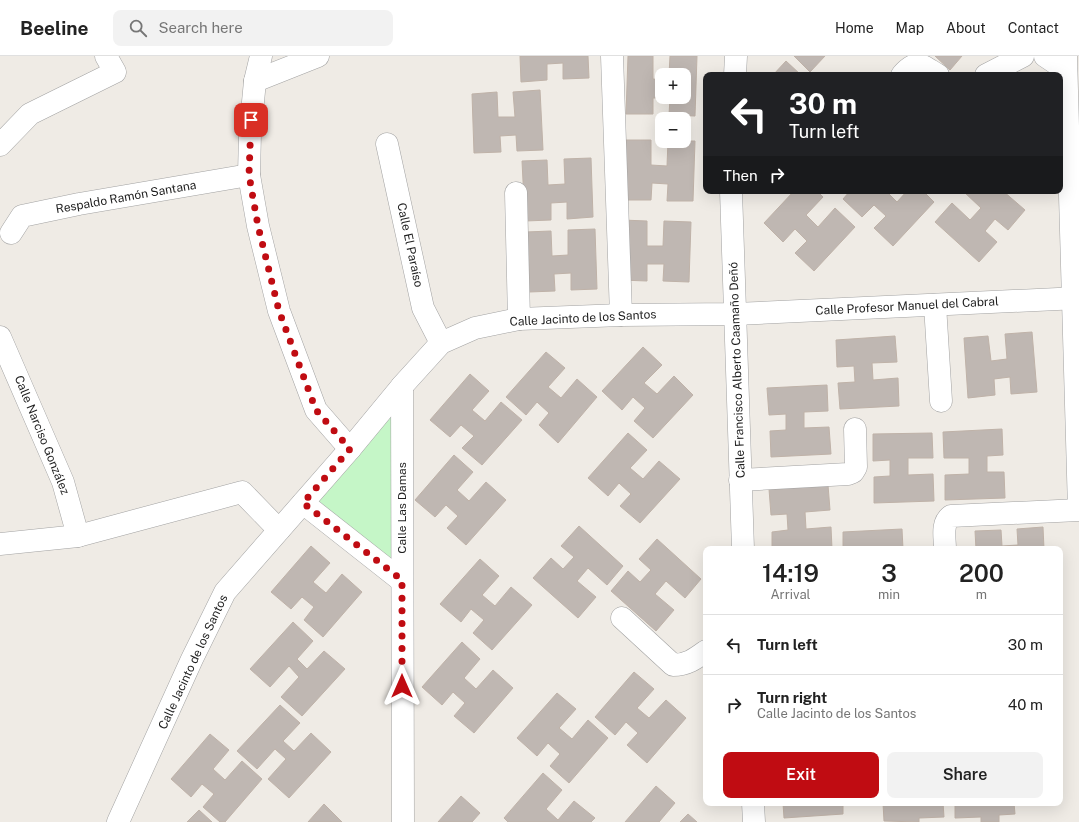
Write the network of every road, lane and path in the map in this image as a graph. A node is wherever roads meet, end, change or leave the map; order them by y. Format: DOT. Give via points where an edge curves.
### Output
graph roads {
  1 [pos="261,56"];
  2 [pos="318,56"];
  3 [pos="612,56"];
  4 [pos="736,56"];
  5 [pos="1023,56"];
  6 [pos="1045,56"];
  7 [pos="1066,63"];
  8 [pos="110,64"];
  9 [pos="735,72"];
  10 [pos="905,72"];
  11 [pos="933,72"];
  12 [pos="992,72"];
  13 [pos="255,81"];
  14 [pos="387,144"];
  15 [pos="0,146"];
  16 [pos="249,175"];
  17 [pos="516,193"];
  18 [pos="731,194"];
  19 [pos="12,233"];
  20 [pos="1077,298"];
  21 [pos="936,305"];
  22 [pos="735,314"];
  23 [pos="621,315"];
  24 [pos="519,319"];
  25 [pos="0,337"];
  26 [pos="441,343"];
  27 [pos="402,386"];
  28 [pos="941,401"];
  29 [pos="855,429"];
  30 [pos="350,449"];
  31 [pos="740,480"];
  32 [pos="303,503"];
  33 [pos="1079,509"];
  34 [pos="279,530"];
  35 [pos="78,536"];
  36 [pos="0,544"];
  37 [pos="742,546"];
  38 [pos="945,546"];
  39 [pos="402,580"];
  40 [pos="622,618"];
  41 [pos="703,653"];
  42 [pos="753,806"];
  43 [pos="118,822"];
  44 [pos="402,822"];
  45 [pos="754,822"];
  1 -- 13 [label="street"];
  2 -- 13 [label="street"];
  3 -- 23 [label="street"];
  4 -- 9 [label="street"];
  5 -- 12 [label="street"];
  6 -- 7 [label="street"];
  7 -- 20 [label="street"];
  8 -- 15 [label="street" via="30,114"];
  10 -- 11 [label="street" via="913,64 920,64"];
  13 -- 16 [label="street"];
  14 -- 26 [label="street, Calle El Paraíso" via="423,308"];
  16 -- 19 [label="street, Respaldo Ramón Santana" via="22,216"];
  16 -- 30 [label="street" via="258,226 279,311 316,410"];
  17 -- 24 [label="street"];
  18 -- 22 [label="street, Calle Francisco Alberto Caamaño Deñó"];
  20 -- 21 [label="street, Calle Profesor Manuel del Cabral"];
  20 -- 33 [label="street"];
  21 -- 22 [label="street, Calle Profesor Manuel del Cabral"];
  21 -- 28 [label="street"];
  22 -- 23 [label="street, Calle Jacinto de los Santos"];
  22 -- 31 [label="street, Calle Francisco Alberto Caamaño Deñó"];
  23 -- 24 [label="street, Calle Jacinto de los Santos"];
  24 -- 26 [label="street, Calle Jacinto de los Santos" via="475,328"];
  25 -- 35 [label="street, Calle Narciso González" via="63,482"];
  26 -- 27 [label="street, Calle Jacinto de los Santos"];
  27 -- 30 [label="street, Calle Jacinto de los Santos"];
  27 -- 39 [label="street, Calle Las Damas"];
  29 -- 31 [label="street" via="854,472"];
  30 -- 32 [label="street, Calle Jacinto de los Santos"];
  31 -- 37 [label="street, Calle Francisco Alberto Caamaño Deñó"];
  32 -- 34 [label="street, Calle Jacinto de los Santos"];
  32 -- 39 [label="street"];
  33 -- 38 [label="street" via="951,516 944,524"];
  34 -- 35 [label="street" via="242,492"];
  34 -- 43 [label="street, Calle Jacinto de los Santos" via="225,592"];
  35 -- 36 [label="street"];
  39 -- 44 [label="street, Calle Las Damas"];
  40 -- 41 [label="street" via="673,665 691,662"];
  42 -- 45 [label="street"];
}
